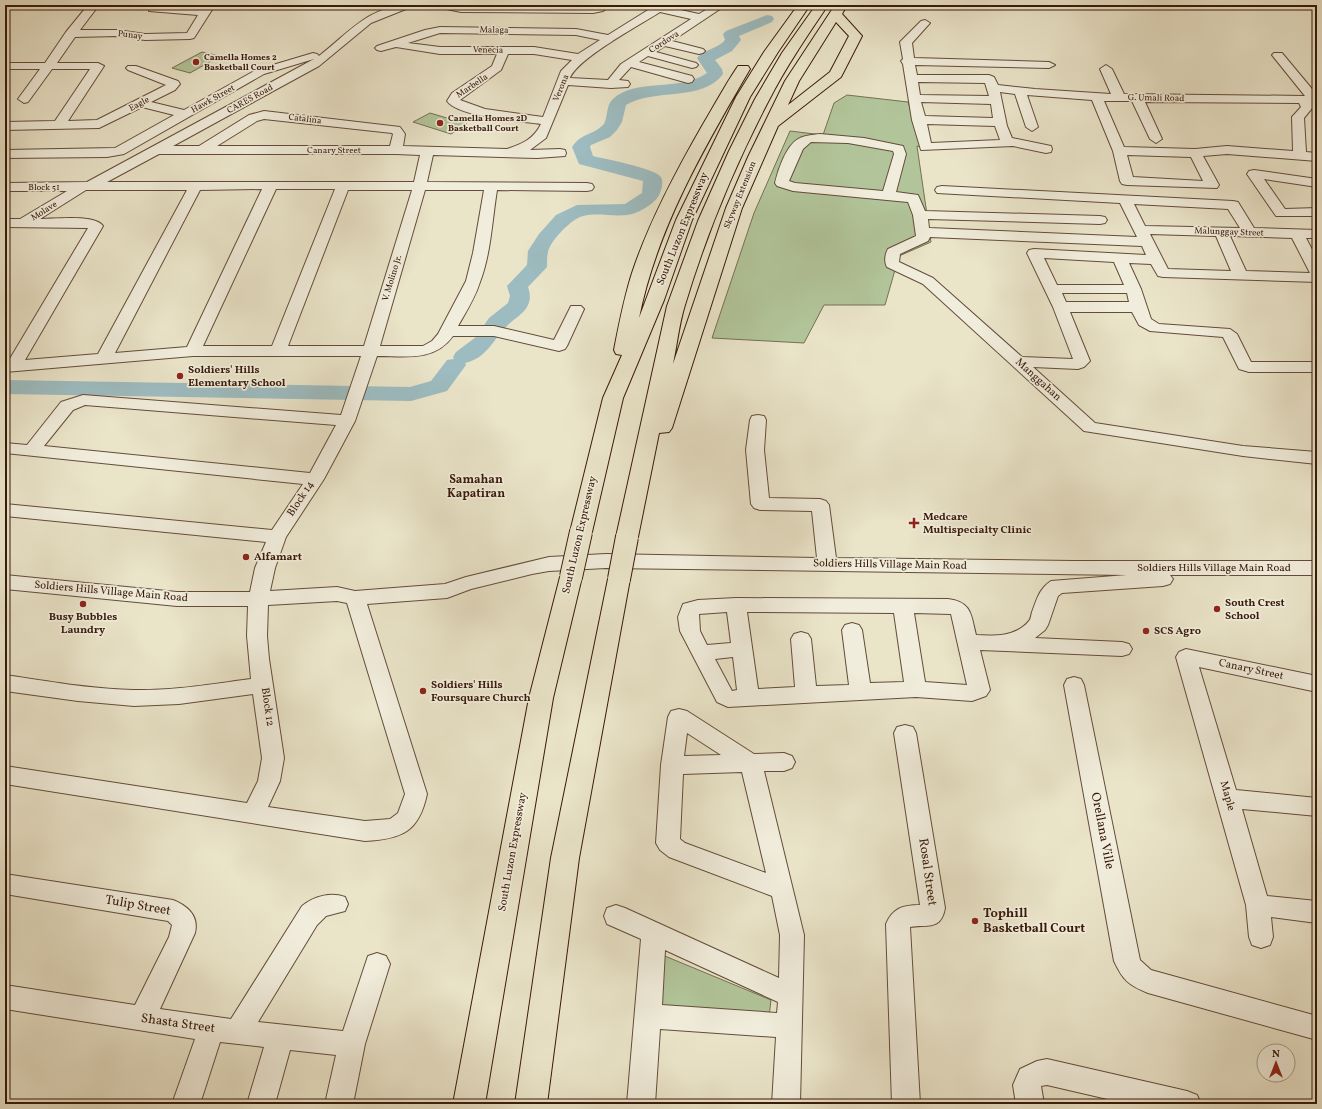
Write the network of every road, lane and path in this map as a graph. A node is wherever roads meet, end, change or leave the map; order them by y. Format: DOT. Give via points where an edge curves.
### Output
graph roads {
  1 [pos="94,5"];
  2 [pos="154,5"];
  3 [pos="407,5"];
  4 [pos="441,5"];
  5 [pos="721,5"];
  6 [pos="787,5"];
  7 [pos="804,5"];
  8 [pos="661,6"];
  9 [pos="505,7"];
  10 [pos="602,7"];
  11 [pos="834,7"];
  12 [pos="208,9"];
  13 [pos="701,18"];
  14 [pos="926,22"];
  15 [pos="770,28"];
  16 [pos="70,34"];
  17 [pos="609,39"];
  18 [pos="664,42"];
  19 [pos="395,43"];
  20 [pos="381,48"];
  21 [pos="504,50"];
  22 [pos="699,51"];
  23 [pos="979,51"];
  24 [pos="648,52"];
  25 [pos="316,55"];
  26 [pos="1278,55"];
  27 [pos="580,58"];
  28 [pos="750,58"];
  29 [pos="907,61"];
  30 [pos="630,63"];
  31 [pos="983,64"];
  32 [pos="692,65"];
  33 [pos="1049,65"];
  34 [pos="5,66"];
  35 [pos="49,67"];
  36 [pos="132,68"];
  37 [pos="1106,69"];
  38 [pos="910,78"];
  39 [pos="688,79"];
  40 [pos="563,81"];
  41 [pos="611,84"];
  42 [pos="625,84"];
  43 [pos="994,89"];
  44 [pos="1020,92"];
  45 [pos="1097,97"];
  46 [pos="1118,97"];
  47 [pos="914,98"];
  48 [pos="1137,98"];
  49 [pos="24,99"];
  50 [pos="1312,100"];
  51 [pos="141,103"];
  52 [pos="186,114"];
  53 [pos="918,120"];
  54 [pos="547,121"];
  55 [pos="1000,122"];
  56 [pos="772,124"];
  57 [pos="59,125"];
  58 [pos="5,126"];
  59 [pos="1032,127"];
  60 [pos="1156,139"];
  61 [pos="1010,143"];
  62 [pos="126,148"];
  63 [pos="1046,149"];
  64 [pos="1118,149"];
  65 [pos="202,150"];
  66 [pos="396,150"];
  67 [pos="427,151"];
  68 [pos="152,152"];
  69 [pos="511,152"];
  70 [pos="560,153"];
  71 [pos="1195,153"];
  72 [pos="5,154"];
  73 [pos="1300,156"];
  74 [pos="1317,158"];
  75 [pos="196,185"];
  76 [pos="271,185"];
  77 [pos="343,185"];
  78 [pos="420,185"];
  79 [pos="491,186"];
  80 [pos="587,186"];
  81 [pos="5,187"];
  82 [pos="85,187"];
  83 [pos="942,190"];
  84 [pos="888,196"];
  85 [pos="1314,199"];
  86 [pos="1125,200"];
  87 [pos="1199,203"];
  88 [pos="920,215"];
  89 [pos="1100,220"];
  90 [pos="5,223"];
  91 [pos="24,223"];
  92 [pos="922,232"];
  93 [pos="1217,232"];
  94 [pos="1250,233"];
  95 [pos="5,234"];
  96 [pos="1296,234"];
  97 [pos="1317,234"];
  98 [pos="1145,236"];
  99 [pos="1155,260"];
  100 [pos="1122,263"];
  101 [pos="1317,273"];
  102 [pos="1240,275"];
  103 [pos="1317,278"];
  104 [pos="1052,289"];
  105 [pos="1134,289"];
  106 [pos="1061,307"];
  107 [pos="1138,307"];
  108 [pos="576,309"];
  109 [pos="448,331"];
  110 [pos="193,351"];
  111 [pos="278,351"];
  112 [pos="370,351"];
  113 [pos="104,358"];
  114 [pos="1018,362"];
  115 [pos="10,366"];
  116 [pos="1317,367"];
  117 [pos="613,398"];
  118 [pos="353,404"];
  119 [pos="758,420"];
  120 [pos="347,421"];
  121 [pos="5,448"];
  122 [pos="32,450"];
  123 [pos="1317,458"];
  124 [pos="315,479"];
  125 [pos="639,480"];
  126 [pos="5,510"];
  127 [pos="277,537"];
  128 [pos="828,564"];
  129 [pos="1198,567"];
  130 [pos="1317,568"];
  131 [pos="5,582"];
  132 [pos="346,596"];
  133 [pos="258,599"];
  134 [pos="736,605"];
  135 [pos="903,606"];
  136 [pos="852,630"];
  137 [pos="800,639"];
  138 [pos="968,642"];
  139 [pos="1001,644"];
  140 [pos="742,649"];
  141 [pos="1122,649"];
  142 [pos="701,653"];
  143 [pos="1186,657"];
  144 [pos="5,683"];
  145 [pos="1317,684"];
  146 [pos="263,685"];
  147 [pos="1074,686"];
  148 [pos="916,689"];
  149 [pos="861,692"];
  150 [pos="806,695"];
  151 [pos="750,698"];
  152 [pos="905,733"];
  153 [pos="784,762"];
  154 [pos="750,763"];
  155 [pos="672,765"];
  156 [pos="5,775"];
  157 [pos="1228,799"];
  158 [pos="1317,807"];
  159 [pos="254,813"];
  160 [pos="5,884"];
  161 [pos="782,889"];
  162 [pos="336,904"];
  163 [pos="1258,905"];
  164 [pos="1317,912"];
  165 [pos="616,916"];
  166 [pos="654,935"];
  167 [pos="1261,937"];
  168 [pos="376,964"];
  169 [pos="791,996"];
  170 [pos="8,1003"];
  171 [pos="647,1016"];
  172 [pos="142,1019"];
  173 [pos="789,1026"];
  174 [pos="1317,1028"];
  175 [pos="211,1029"];
  176 [pos="238,1031"];
  177 [pos="280,1037"];
  178 [pos="352,1044"];
  179 [pos="186,1104"];
  180 [pos="261,1104"];
  181 [pos="339,1104"];
  182 [pos="469,1104"];
  183 [pos="531,1104"];
  184 [pos="641,1104"];
  185 [pos="786,1104"];
  186 [pos="906,1104"];
  187 [pos="1030,1104"];
  188 [pos="1187,1104"];
  1 -- 16 [label="street"];
  2 -- 12 [label="street" via="153,9 157,10"];
  3 -- 68 [label="street, CARES Road" via="369,20 315,64"];
  4 -- 9 [label="street" via="454,8"];
  5 -- 13 [label="street, Cordova"];
  6 -- 15 [label="highway"];
  7 -- 117 [label="highway, South Luzon Expressway" via="743,97 716,151 684,220 655,300"];
  8 -- 13 [label="street"];
  8 -- 17 [label="street, Verona"];
  9 -- 10 [label="street"];
  11 -- 56 [label="highway, Skyway Extension" via="792,81"];
  11 -- 56 [label="highway" via="856,36 836,74"];
  11 -- 125 [label="highway, South Luzon Expressway" via="789,53 736,151 706,221 676,306"];
  12 -- 16 [label="street, Punay" via="190,36"];
  13 -- 18 [label="street, Cordova"];
  14 -- 29 [label="street" via="906,42"];
  16 -- 35 [label="street"];
  17 -- 19 [label="street, Malaga" via="576,32 440,30"];
  17 -- 27 [label="street, Verona"];
  18 -- 22 [label="street"];
  18 -- 24 [label="street, Cordova"];
  19 -- 20 [label="street, Malaga"];
  19 -- 21 [label="street, Venecia" via="420,49"];
  21 -- 27 [label="street, Venecia" via="555,52"];
  21 -- 54 [label="street, Marbella" via="498,68 456,96 453,101 495,114"];
  23 -- 31 [label="street"];
  24 -- 30 [label="street, Cordova"];
  24 -- 32 [label="street"];
  25 -- 52 [label="street, Hawk Street" via="260,72"];
  26 -- 50 [label="street"];
  27 -- 40 [label="street, Verona" via="567,71"];
  28 -- 117 [label="highway" via="685,172 655,235 634,298"];
  29 -- 31 [label="street"];
  29 -- 38 [label="street"];
  30 -- 39 [label="street"];
  30 -- 41 [label="street, Cordova" via="616,75"];
  31 -- 33 [label="street"];
  31 -- 43 [label="street"];
  34 -- 35 [label="street"];
  35 -- 49 [label="street"];
  35 -- 57 [label="street" via="98,66"];
  36 -- 51 [label="street, Eagle" via="174,84"];
  37 -- 46 [label="street"];
  38 -- 43 [label="street"];
  38 -- 47 [label="street"];
  40 -- 41 [label="street"];
  40 -- 54 [label="street, Verona"];
  41 -- 42 [label="street"];
  43 -- 44 [label="street, G. Umali Road"];
  43 -- 47 [label="street"];
  43 -- 55 [label="street"];
  44 -- 45 [label="street, G. Umali Road"];
  44 -- 59 [label="street"];
  45 -- 46 [label="street, G. Umali Road"];
  45 -- 64 [label="street"];
  46 -- 48 [label="street, G. Umali Road"];
  47 -- 53 [label="street"];
  48 -- 50 [label="street, G. Umali Road"];
  48 -- 60 [label="street"];
  50 -- 73 [label="street" via="1298,117"];
  51 -- 52 [label="street"];
  51 -- 57 [label="street, Eagle" via="99,124"];
  52 -- 62 [label="street, Hawk Street"];
  53 -- 55 [label="street"];
  53 -- 61 [label="street" via="926,147"];
  54 -- 69 [label="street, Verona" via="540,138 526,147"];
  55 -- 61 [label="street"];
  56 -- 125 [label="highway, Skyway Extension" via="734,208 697,315 672,400"];
  57 -- 58 [label="street, Eagle"];
  61 -- 63 [label="street"];
  62 -- 68 [label="street, Canary Street"];
  62 -- 72 [label="street, Hawk Street" via="113,153"];
  65 -- 66 [label="street, Canary Street"];
  65 -- 66 [label="street, Catalina" via="253,118 264,115 396,130 399,134"];
  65 -- 68 [label="street, Canary Street"];
  66 -- 67 [label="street, Canary Street"];
  67 -- 69 [label="street, Canary Street"];
  67 -- 78 [label="street, V. Molino Jr."];
  68 -- 82 [label="street, CARES Road"];
  69 -- 70 [label="street, Canary Street"];
  71 -- 71 [label="street" via="1212,185 1127,181 1119,151"];
  71 -- 73 [label="street" via="1225,145"];
  73 -- 74 [label="street"];
  75 -- 76 [label="street, Block 51"];
  75 -- 82 [label="street, Block 51"];
  75 -- 113 [label="street"];
  76 -- 77 [label="street, Block 51"];
  76 -- 110 [label="street"];
  77 -- 78 [label="street, Block 51"];
  77 -- 111 [label="street"];
  78 -- 79 [label="street, Block 51"];
  78 -- 112 [label="street, V. Molino Jr."];
  79 -- 80 [label="street, Block 51"];
  79 -- 109 [label="street" via="476,273"];
  81 -- 82 [label="street, Block 51"];
  82 -- 91 [label="street, Molave"];
  83 -- 86 [label="street"];
  84 -- 84 [label="street" via="793,187 782,183 783,176 801,142 810,138 822,137 888,145 898,149 900,154"];
  84 -- 88 [label="street" via="913,198"];
  85 -- 85 [label="street" via="1299,180 1254,174 1282,213"];
  86 -- 87 [label="street"];
  86 -- 98 [label="street"];
  87 -- 93 [label="street"];
  87 -- 94 [label="street" via="1233,205"];
  88 -- 89 [label="street"];
  88 -- 92 [label="street"];
  90 -- 91 [label="street"];
  91 -- 95 [label="street, Molave"];
  91 -- 115 [label="street" via="89,223 96,226"];
  92 -- 98 [label="street, Malunggay Street"];
  92 -- 114 [label="street, Manggahan" via="923,238 893,252 892,264 928,281"];
  93 -- 94 [label="street, Malunggay Street"];
  93 -- 98 [label="street, Malunggay Street"];
  93 -- 102 [label="street"];
  94 -- 96 [label="street, Malunggay Street"];
  96 -- 97 [label="street, Malunggay Street"];
  96 -- 101 [label="street"];
  98 -- 99 [label="street"];
  99 -- 100 [label="street"];
  99 -- 102 [label="street" via="1163,273"];
  100 -- 104 [label="street" via="1041,266"];
  100 -- 105 [label="street"];
  102 -- 103 [label="street"];
  104 -- 105 [label="street"];
  104 -- 106 [label="street"];
  105 -- 107 [label="street"];
  106 -- 107 [label="street"];
  106 -- 114 [label="street" via="1082,362"];
  107 -- 116 [label="street" via="1144,322 1156,328 1229,334 1245,366"];
  108 -- 109 [label="street" via="559,346 498,332"];
  109 -- 112 [label="street" via="439,344 427,350"];
  110 -- 111 [label="street"];
  110 -- 113 [label="street"];
  111 -- 112 [label="street"];
  112 -- 118 [label="street, V. Molino Jr."];
  113 -- 115 [label="street"];
  114 -- 123 [label="street, Manggahan" via="1090,427 1243,451"];
  117 -- 182 [label="highway, South Luzon Expressway, bridge" via="541,698"];
  118 -- 120 [label="street, Block 14"];
  119 -- 128 [label="street" via="755,450 760,504 820,504"];
  120 -- 122 [label="street" via="83,400 68,406"];
  120 -- 124 [label="street, Block 14"];
  121 -- 122 [label="street"];
  122 -- 124 [label="street"];
  124 -- 127 [label="street, Block 14"];
  125 -- 183 [label="highway, South Luzon Expressway, bridge" via="565,858"];
  126 -- 127 [label="street"];
  127 -- 133 [label="street, Block 14" via="265,568"];
  128 -- 129 [label="street, Soldiers Hills Village Main Road" via="1074,568"];
  128 -- 132 [label="street, Soldiers Hills Village Main Road" via="575,562 532,567 447,591"];
  129 -- 130 [label="street, Soldiers Hills Village Main Road"];
  129 -- 139 [label="street" via="1177,579 1058,586 1049,592 1038,625 1024,635"];
  131 -- 133 [label="street, Soldiers Hills Village Main Road" via="145,598"];
  132 -- 133 [label="street, Soldiers Hills Village Main Road"];
  132 -- 159 [label="street" via="416,794 414,810 402,825 384,831 365,831"];
  133 -- 146 [label="street, Block 12" via="258,643"];
  134 -- 135 [label="street"];
  134 -- 140 [label="street"];
  134 -- 142 [label="street" via="690,609 688,624"];
  135 -- 138 [label="street" via="955,607 960,611"];
  135 -- 148 [label="street"];
  136 -- 149 [label="street"];
  137 -- 150 [label="street"];
  138 -- 139 [label="street"];
  138 -- 148 [label="street" via="978,692"];
  139 -- 141 [label="street"];
  140 -- 142 [label="street"];
  140 -- 151 [label="street"];
  142 -- 151 [label="street" via="724,696 728,699"];
  143 -- 145 [label="street, Canary Street"];
  143 -- 157 [label="street, Maple"];
  144 -- 146 [label="street" via="114,697 150,698 188,696"];
  146 -- 159 [label="street, Block 12" via="273,758 269,780"];
  147 -- 174 [label="street, Orellana Ville" via="1127,961 1135,974 1148,981"];
  148 -- 149 [label="street"];
  149 -- 150 [label="street"];
  150 -- 151 [label="street"];
  152 -- 186 [label="street, Rosal Street" via="934,908 928,916 906,916 898,924"];
  153 -- 154 [label="street"];
  154 -- 155 [label="street"];
  154 -- 155 [label="street" via="679,716"];
  154 -- 161 [label="street"];
  155 -- 161 [label="street" via="668,843 677,850"];
  156 -- 159 [label="street"];
  157 -- 158 [label="street"];
  157 -- 163 [label="street, Maple"];
  160 -- 172 [label="street, Tulip Street" via="173,911 180,915 184,921 181,938"];
  161 -- 169 [label="street" via="792,934"];
  162 -- 176 [label="street" via="315,909 308,917"];
  163 -- 164 [label="street"];
  163 -- 167 [label="street, Maple"];
  165 -- 166 [label="street"];
  166 -- 169 [label="street"];
  166 -- 171 [label="street"];
  168 -- 178 [label="street"];
  169 -- 173 [label="street"];
  170 -- 172 [label="street, Shasta Street"];
  171 -- 173 [label="street"];
  171 -- 184 [label="street"];
  172 -- 175 [label="street, Shasta Street"];
  173 -- 185 [label="street"];
  175 -- 176 [label="street, Shasta Street"];
  175 -- 179 [label="street"];
  176 -- 177 [label="street, Shasta Street"];
  177 -- 178 [label="street, Shasta Street"];
  177 -- 180 [label="street"];
  178 -- 181 [label="street"];
  187 -- 188 [label="street" via="1027,1085 1030,1078 1047,1072"];
}
